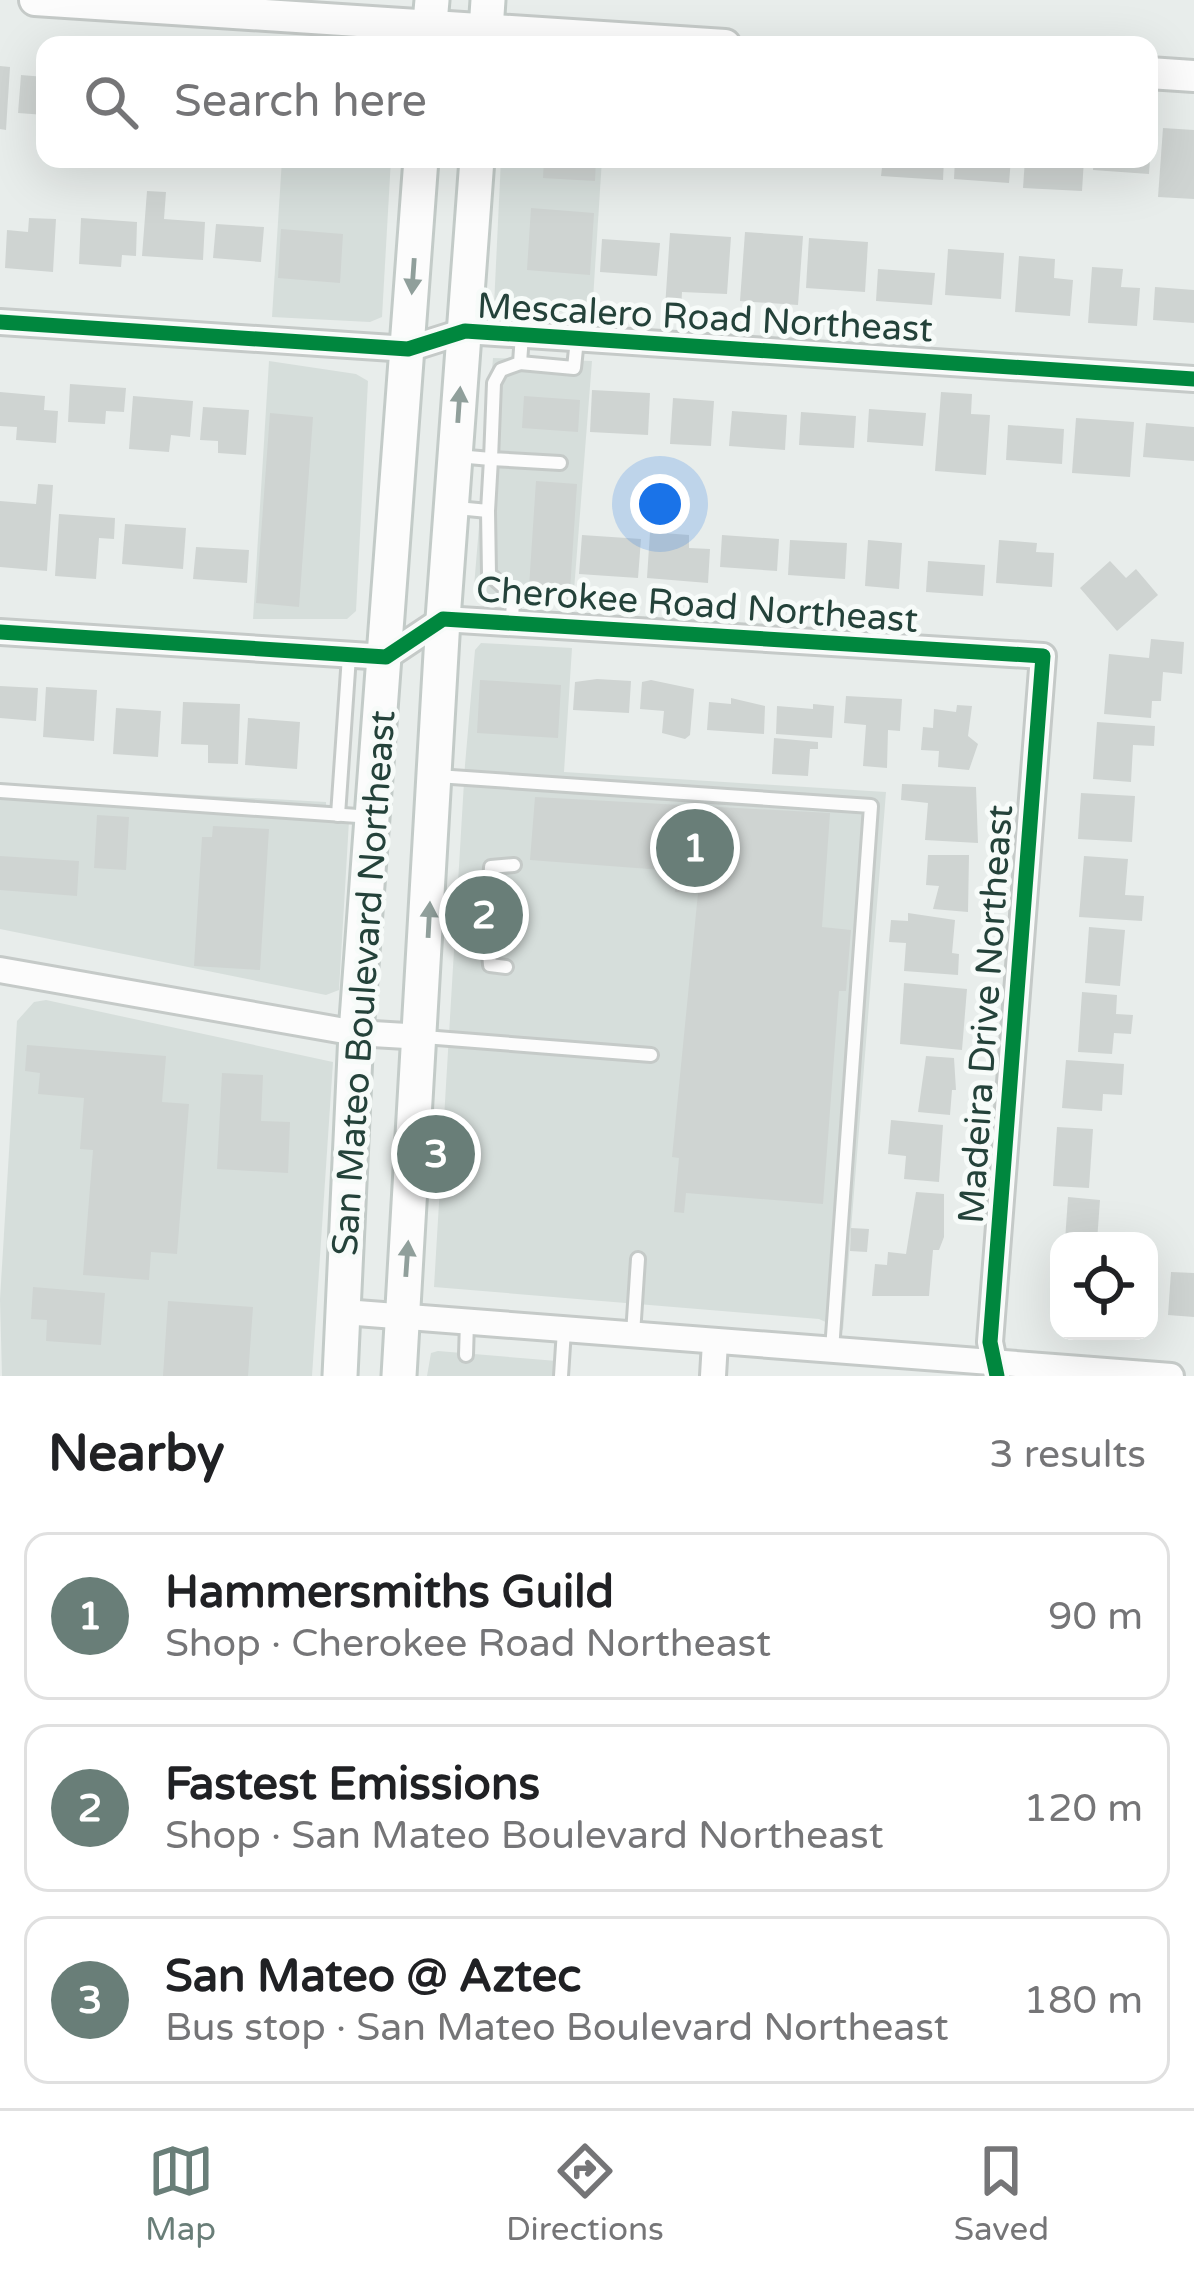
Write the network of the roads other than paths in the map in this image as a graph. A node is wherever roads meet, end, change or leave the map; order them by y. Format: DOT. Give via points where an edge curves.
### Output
graph roads {
  1 [pos="35,0"];
  2 [pos="430,24"];
  3 [pos="486,25"];
  4 [pos="617,36"];
  5 [pos="1158,74"];
  6 [pos="1194,76"];
  7 [pos="420,168"];
  8 [pos="476,168"];
  9 [pos="0,322"];
  10 [pos="465,331"];
  11 [pos="522,335"];
  12 [pos="577,338"];
  13 [pos="408,349"];
  14 [pos="520,363"];
  15 [pos="1194,379"];
  16 [pos="456,456"];
  17 [pos="491,459"];
  18 [pos="560,463"];
  19 [pos="451,508"];
  20 [pos="488,511"];
  21 [pos="443,619"];
  22 [pos="512,623"];
  23 [pos="0,632"];
  24 [pos="349,655"];
  25 [pos="1043,656"];
  26 [pos="386,657"];
  27 [pos="436,776"];
  28 [pos="520,782"];
  29 [pos="0,791"];
  30 [pos="518,799"];
  31 [pos="338,815"];
  32 [pos="374,817"];
  33 [pos="514,865"];
  34 [pos="489,902"];
  35 [pos="487,929"];
  36 [pos="506,967"];
  37 [pos="0,970"];
  38 [pos="356,1033"];
  39 [pos="423,1037"];
  40 [pos="651,1055"];
  41 [pos="638,1259"];
  42 [pos="344,1312"];
  43 [pos="403,1316"];
  44 [pos="467,1322"];
  45 [pos="564,1330"];
  46 [pos="633,1335"];
  47 [pos="715,1342"];
  48 [pos="832,1350"];
  49 [pos="466,1355"];
  50 [pos="996,1369"];
  51 [pos="340,1376"];
  52 [pos="399,1376"];
  53 [pos="561,1376"];
  54 [pos="712,1376"];
  55 [pos="1171,1376"];
  1 -- 2 [label="street"];
  2 -- 3 [label="street"];
  3 -- 4 [label="street"];
  5 -- 6 [label="street"];
  7 -- 13 [label="main road, San Mateo Boulevard Northeast, one-way"];
  8 -- 10 [label="main road, San Mateo Boulevard Northeast"];
  9 -- 13 [label="street, Mescalero Road Northeast"];
  10 -- 11 [label="street, Mescalero Road Northeast"];
  10 -- 13 [label="street, Mescalero Road Northeast"];
  16 -- 10 [label="main road, San Mateo Boulevard Northeast, one-way"];
  11 -- 12 [label="street, Mescalero Road Northeast"];
  11 -- 14 [label="lane"];
  12 -- 14 [label="lane" via="574,368"];
  12 -- 15 [label="street, Mescalero Road Northeast"];
  13 -- 26 [label="main road, San Mateo Boulevard Northeast"];
  14 -- 17 [label="lane" via="501,370 494,383"];
  16 -- 17 [label="lane"];
  16 -- 19 [label="main road, San Mateo Boulevard Northeast"];
  17 -- 18 [label="lane"];
  17 -- 20 [label="lane"];
  19 -- 20 [label="lane"];
  19 -- 21 [label="main road, San Mateo Boulevard Northeast"];
  20 -- 22 [label="lane" via="489,574 513,595"];
  21 -- 22 [label="street, Cherokee Road Northeast"];
  21 -- 26 [label="street, Cherokee Road Northeast"];
  21 -- 27 [label="main road, San Mateo Boulevard Northeast"];
  22 -- 25 [label="street, Cherokee Road Northeast"];
  23 -- 24 [label="street"];
  24 -- 26 [label="street"];
  24 -- 31 [label="lane"];
  25 -- 50 [label="street, Madeira Drive Northeast" via="990,1342"];
  26 -- 32 [label="main road, San Mateo Boulevard Northeast"];
  27 -- 28 [label="lane"];
  39 -- 27 [label="main road, San Mateo Boulevard Northeast, one-way"];
  28 -- 30 [label="lane"];
  28 -- 48 [label="lane" via="871,806 830,1275"];
  29 -- 31 [label="lane"];
  31 -- 32 [label="lane"];
  32 -- 38 [label="main road, San Mateo Boulevard Northeast"];
  33 -- 34 [label="lane" via="491,867"];
  35 -- 36 [label="lane" via="490,965"];
  37 -- 38 [label="street"];
  38 -- 39 [label="street"];
  38 -- 42 [label="main road, San Mateo Boulevard Northeast"];
  39 -- 40 [label="lane"];
  43 -- 39 [label="main road, San Mateo Boulevard Northeast, one-way"];
  41 -- 46 [label="lane"];
  42 -- 43 [label="street"];
  42 -- 51 [label="main road, San Mateo Boulevard Northeast"];
  43 -- 44 [label="street"];
  43 -- 52 [label="main road, San Mateo Boulevard Northeast"];
  44 -- 45 [label="street"];
  44 -- 49 [label="lane"];
  45 -- 46 [label="street"];
  45 -- 53 [label="lane"];
  46 -- 47 [label="street"];
  47 -- 48 [label="street"];
  47 -- 54 [label="street"];
  48 -- 50 [label="street"];
  50 -- 55 [label="street"];
}
